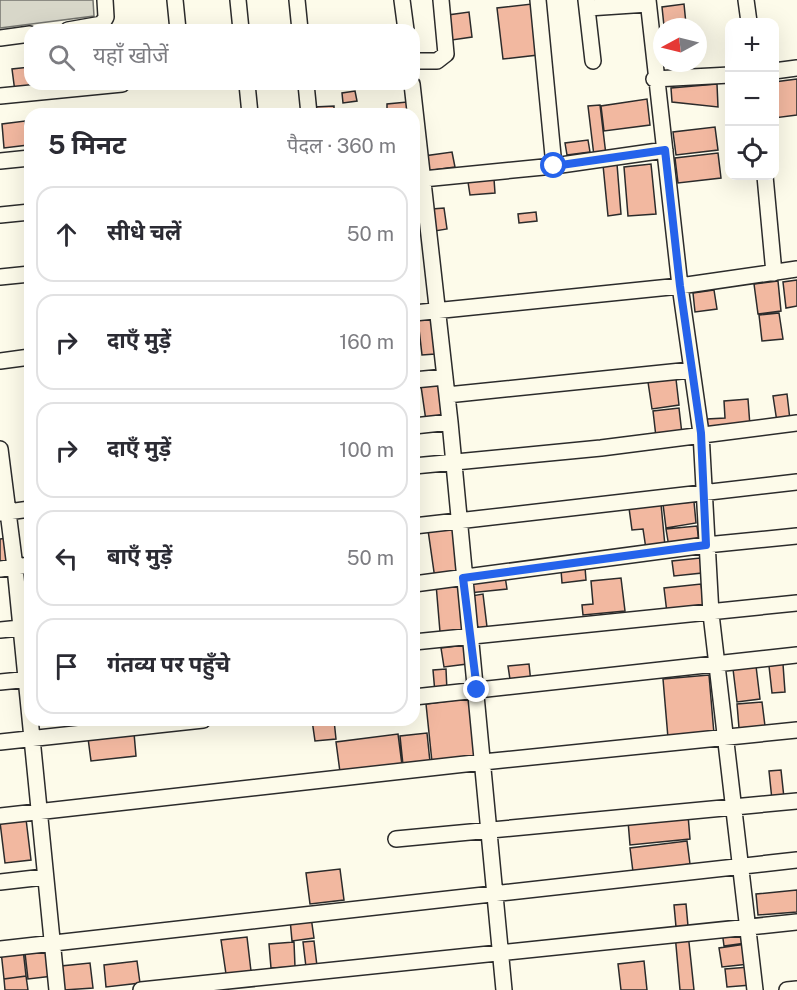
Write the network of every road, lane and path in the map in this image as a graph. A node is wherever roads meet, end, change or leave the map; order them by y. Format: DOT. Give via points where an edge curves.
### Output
graph roads {
  1 [pos="105,0"];
  2 [pos="175,0"];
  3 [pos="238,0"];
  4 [pos="297,0"];
  5 [pos="402,0"];
  6 [pos="441,0"];
  7 [pos="538,0"];
  8 [pos="746,0"];
  9 [pos="648,2"];
  10 [pos="587,4"];
  11 [pos="748,18"];
  12 [pos="102,24"];
  13 [pos="177,24"];
  14 [pos="241,24"];
  15 [pos="299,24"];
  16 [pos="405,24"];
  17 [pos="24,35"];
  18 [pos="0,38"];
  19 [pos="420,61"];
  20 [pos="593,61"];
  21 [pos="797,68"];
  22 [pos="779,70"];
  23 [pos="725,75"];
  24 [pos="654,79"];
  25 [pos="62,90"];
  26 [pos="248,90"];
  27 [pos="307,90"];
  28 [pos="413,90"];
  29 [pos="0,96"];
  30 [pos="249,108"];
  31 [pos="308,108"];
  32 [pos="415,108"];
  33 [pos="665,150"];
  34 [pos="420,152"];
  35 [pos="24,159"];
  36 [pos="0,161"];
  37 [pos="554,166"];
  38 [pos="423,178"];
  39 [pos="765,180"];
  40 [pos="24,213"];
  41 [pos="0,215"];
  42 [pos="797,269"];
  43 [pos="774,273"];
  44 [pos="24,275"];
  45 [pos="0,277"];
  46 [pos="680,286"];
  47 [pos="438,310"];
  48 [pos="420,312"];
  49 [pos="24,358"];
  50 [pos="0,361"];
  51 [pos="691,370"];
  52 [pos="445,377"];
  53 [pos="420,379"];
  54 [pos="447,395"];
  55 [pos="450,422"];
  56 [pos="797,423"];
  57 [pos="420,425"];
  58 [pos="701,433"];
  59 [pos="0,449"];
  60 [pos="452,461"];
  61 [pos="420,465"];
  62 [pos="797,482"];
  63 [pos="703,491"];
  64 [pos="24,510"];
  65 [pos="4,512"];
  66 [pos="458,521"];
  67 [pos="420,525"];
  68 [pos="797,536"];
  69 [pos="706,545"];
  70 [pos="15,567"];
  71 [pos="463,578"];
  72 [pos="420,583"];
  73 [pos="797,603"];
  74 [pos="711,614"];
  75 [pos="24,622"];
  76 [pos="24,628"];
  77 [pos="0,630"];
  78 [pos="469,636"];
  79 [pos="420,641"];
  80 [pos="797,655"];
  81 [pos="717,664"];
  82 [pos="24,680"];
  83 [pos="0,682"];
  84 [pos="477,690"];
  85 [pos="420,696"];
  86 [pos="30,726"];
  87 [pos="149,726"];
  88 [pos="797,730"];
  89 [pos="726,738"];
  90 [pos="31,739"];
  91 [pos="0,742"];
  92 [pos="483,762"];
  93 [pos="797,801"];
  94 [pos="734,807"];
  95 [pos="38,812"];
  96 [pos="0,816"];
  97 [pos="487,830"];
  98 [pos="396,839"];
  99 [pos="797,860"];
  100 [pos="741,866"];
  101 [pos="44,877"];
  102 [pos="0,882"];
  103 [pos="494,894"];
  104 [pos="797,922"];
  105 [pos="748,927"];
  106 [pos="51,944"];
  107 [pos="0,949"];
  108 [pos="500,951"];
  109 [pos="797,989"];
  110 [pos="57,990"];
  111 [pos="141,990"];
  112 [pos="504,990"];
  113 [pos="755,990"];
  114 [pos="787,990"];
  1 -- 12 [label="street" via="106,17"];
  2 -- 13 [label="street"];
  3 -- 14 [label="street"];
  4 -- 15 [label="street"];
  5 -- 16 [label="street"];
  6 -- 19 [label="street" via="446,54 437,61"];
  7 -- 37 [label="street"];
  8 -- 11 [label="street"];
  9 -- 10 [label="street"];
  9 -- 24 [label="street"];
  10 -- 20 [label="street"];
  17 -- 18 [label="street"];
  21 -- 22 [label="street"];
  23 -- 24 [label="street"];
  24 -- 33 [label="street"];
  25 -- 29 [label="street"];
  26 -- 30 [label="street"];
  27 -- 31 [label="street"];
  28 -- 32 [label="street"];
  33 -- 37 [label="street"];
  33 -- 46 [label="street"];
  34 -- 38 [label="street"];
  35 -- 36 [label="street"];
  37 -- 38 [label="street"];
  38 -- 47 [label="street"];
  39 -- 43 [label="street"];
  40 -- 41 [label="street"];
  42 -- 43 [label="street"];
  43 -- 46 [label="street"];
  44 -- 45 [label="street"];
  46 -- 47 [label="street"];
  46 -- 51 [label="street"];
  47 -- 48 [label="street"];
  47 -- 52 [label="street"];
  49 -- 50 [label="street"];
  51 -- 54 [label="street"];
  51 -- 58 [label="street"];
  52 -- 53 [label="street"];
  52 -- 54 [label="street"];
  54 -- 55 [label="street"];
  55 -- 57 [label="street"];
  55 -- 60 [label="street"];
  56 -- 58 [label="street"];
  58 -- 60 [label="street" via="601,448"];
  58 -- 63 [label="street"];
  59 -- 65 [label="street"];
  60 -- 61 [label="street"];
  60 -- 66 [label="street"];
  62 -- 63 [label="street"];
  63 -- 66 [label="street"];
  63 -- 69 [label="street"];
  64 -- 65 [label="street"];
  65 -- 70 [label="street"];
  66 -- 67 [label="street"];
  66 -- 71 [label="street"];
  68 -- 69 [label="street"];
  69 -- 71 [label="street"];
  69 -- 74 [label="street"];
  70 -- 75 [label="street"];
  71 -- 72 [label="street"];
  71 -- 78 [label="street"];
  73 -- 74 [label="street"];
  74 -- 78 [label="street"];
  74 -- 81 [label="street"];
  76 -- 77 [label="street"];
  78 -- 79 [label="street"];
  78 -- 84 [label="street"];
  80 -- 81 [label="street"];
  81 -- 84 [label="street"];
  81 -- 89 [label="street"];
  82 -- 83 [label="street"];
  84 -- 85 [label="street"];
  84 -- 92 [label="street"];
  86 -- 90 [label="street"];
  87 -- 90 [label="street"];
  88 -- 89 [label="street"];
  89 -- 92 [label="street"];
  89 -- 94 [label="street"];
  90 -- 91 [label="street"];
  90 -- 95 [label="street"];
  92 -- 95 [label="street"];
  92 -- 97 [label="street"];
  93 -- 94 [label="street"];
  94 -- 97 [label="street"];
  94 -- 100 [label="street"];
  95 -- 96 [label="street"];
  95 -- 101 [label="street"];
  97 -- 98 [label="street"];
  97 -- 103 [label="street"];
  99 -- 100 [label="street"];
  100 -- 103 [label="street"];
  100 -- 105 [label="street"];
  101 -- 102 [label="street"];
  101 -- 106 [label="street"];
  103 -- 106 [label="street"];
  103 -- 108 [label="street"];
  104 -- 105 [label="street"];
  105 -- 108 [label="street"];
  105 -- 113 [label="street"];
  106 -- 107 [label="street"];
  106 -- 110 [label="street"];
  108 -- 111 [label="street"];
  108 -- 112 [label="street"];
  109 -- 114 [label="street"];
}
